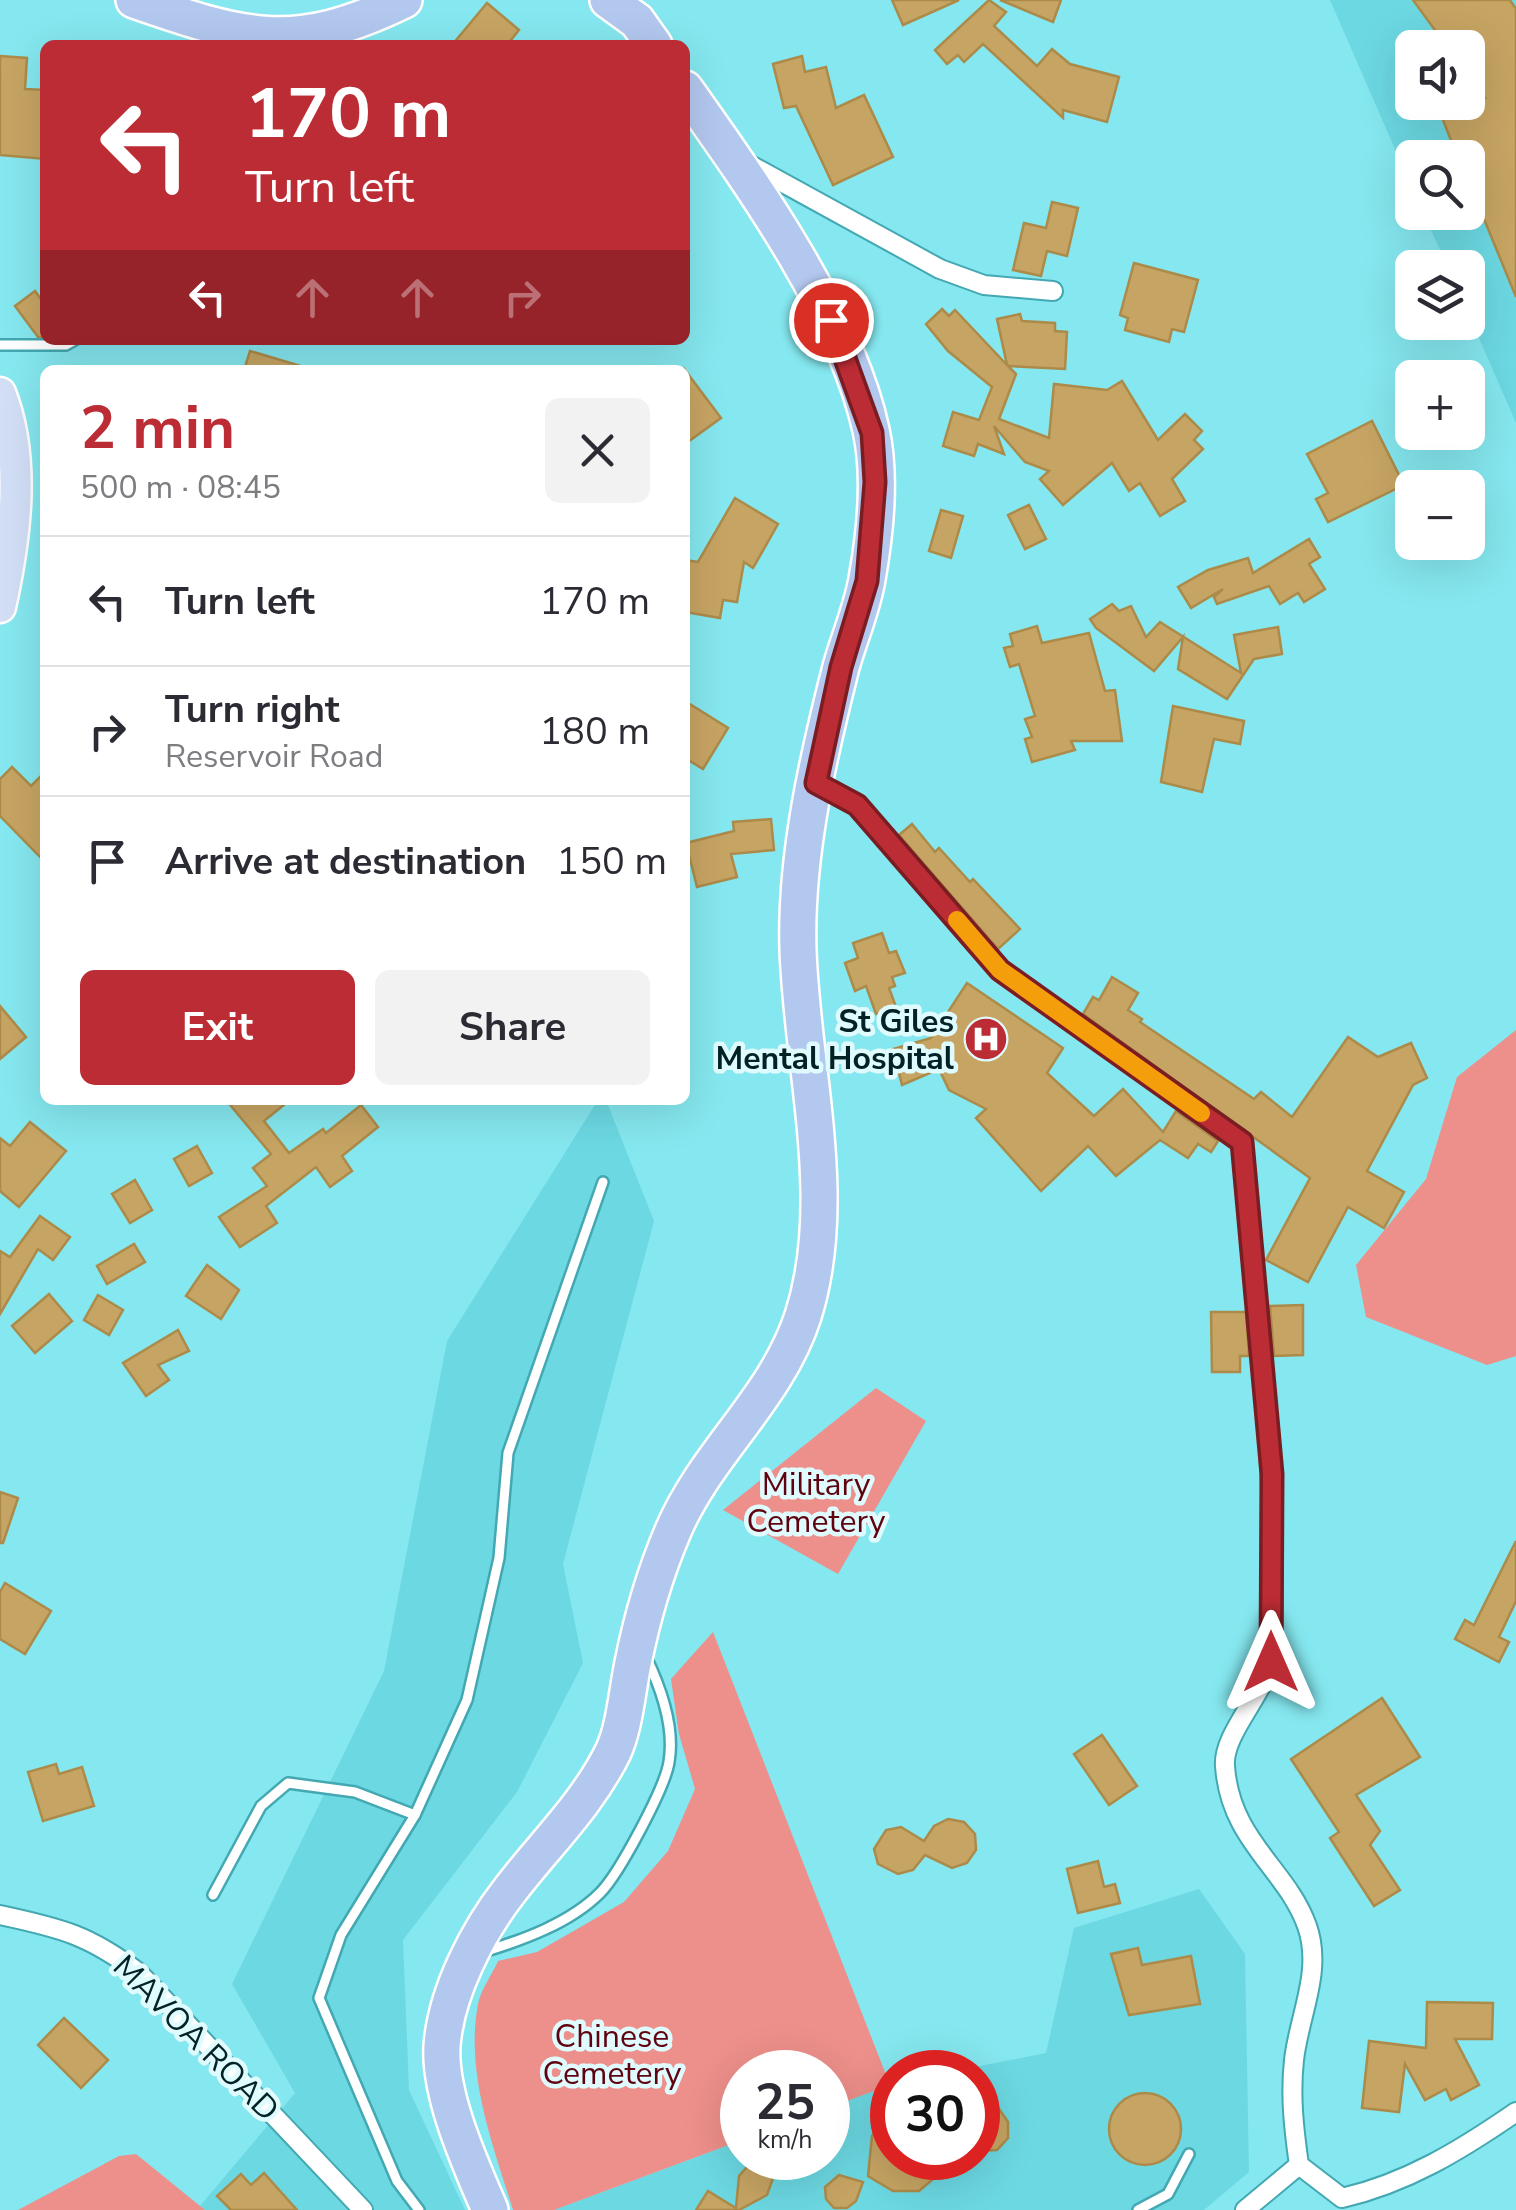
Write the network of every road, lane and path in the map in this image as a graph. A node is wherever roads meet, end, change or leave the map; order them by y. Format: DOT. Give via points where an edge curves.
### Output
graph roads {
  1 [pos="401,1"];
  2 [pos="153,3"];
  3 [pos="690,96"];
  4 [pos="731,154"];
  5 [pos="1053,291"];
  6 [pos="0,345"];
  7 [pos="40,345"];
  8 [pos="40,345"];
  9 [pos="66,345"];
  10 [pos="0,393"];
  11 [pos="0,607"];
  12 [pos="816,783"];
  13 [pos="603,1182"];
  14 [pos="638,1638"];
  15 [pos="416,1815"];
  16 [pos="213,1895"];
  17 [pos="0,1915"];
  18 [pos="466,1956"];
  19 [pos="1516,2112"];
  20 [pos="1190,2154"];
  21 [pos="1299,2165"];
  22 [pos="1347,2204"];
  23 [pos="363,2210"];
  24 [pos="419,2210"];
  25 [pos="490,2210"];
  26 [pos="1138,2210"];
  27 [pos="1245,2210"];
  1 -- 2 [label="highway" via="344,24 279,38 223,31"];
  3 -- 4 [label="highway"];
  4 -- 5 [label="street" via="940,269 984,285"];
  4 -- 12 [label="highway" via="831,320 872,433 867,581"];
  6 -- 8 [label="lane"];
  7 -- 9 [label="lane"];
  10 -- 11 [label="main road" via="16,490"];
  12 -- 14 [label="highway" via="798,948 818,1218 814,1272 782,1365 688,1498"];
  12 -- 21 [label="street" via="857,805 1000,970 1242,1142 1272,1474 1271,1662 1224,1762 1232,1803 1254,1850 1307,1926 1313,1971 1294,2058 1291,2114"];
  13 -- 15 [label="lane" via="508,1453 500,1558 467,1700"];
  14 -- 18 [label="highway" via="615,1748 568,1825 510,1890"];
  14 -- 18 [label="lane" via="664,1695 669,1762 640,1830 601,1892 530,1938"];
  15 -- 16 [label="lane" via="356,1792 288,1783 261,1806"];
  15 -- 24 [label="lane" via="341,1935 319,1998 397,2181"];
  17 -- 23 [label="street, MAVOA ROAD" via="98,1942 139,1973"];
  18 -- 25 [label="highway" via="442,2047 458,2132"];
  19 -- 22 [label="street" via="1396,2184"];
  20 -- 26 [label="lane" via="1168,2194"];
  21 -- 22 [label="street"];
  21 -- 27 [label="street"];
}
